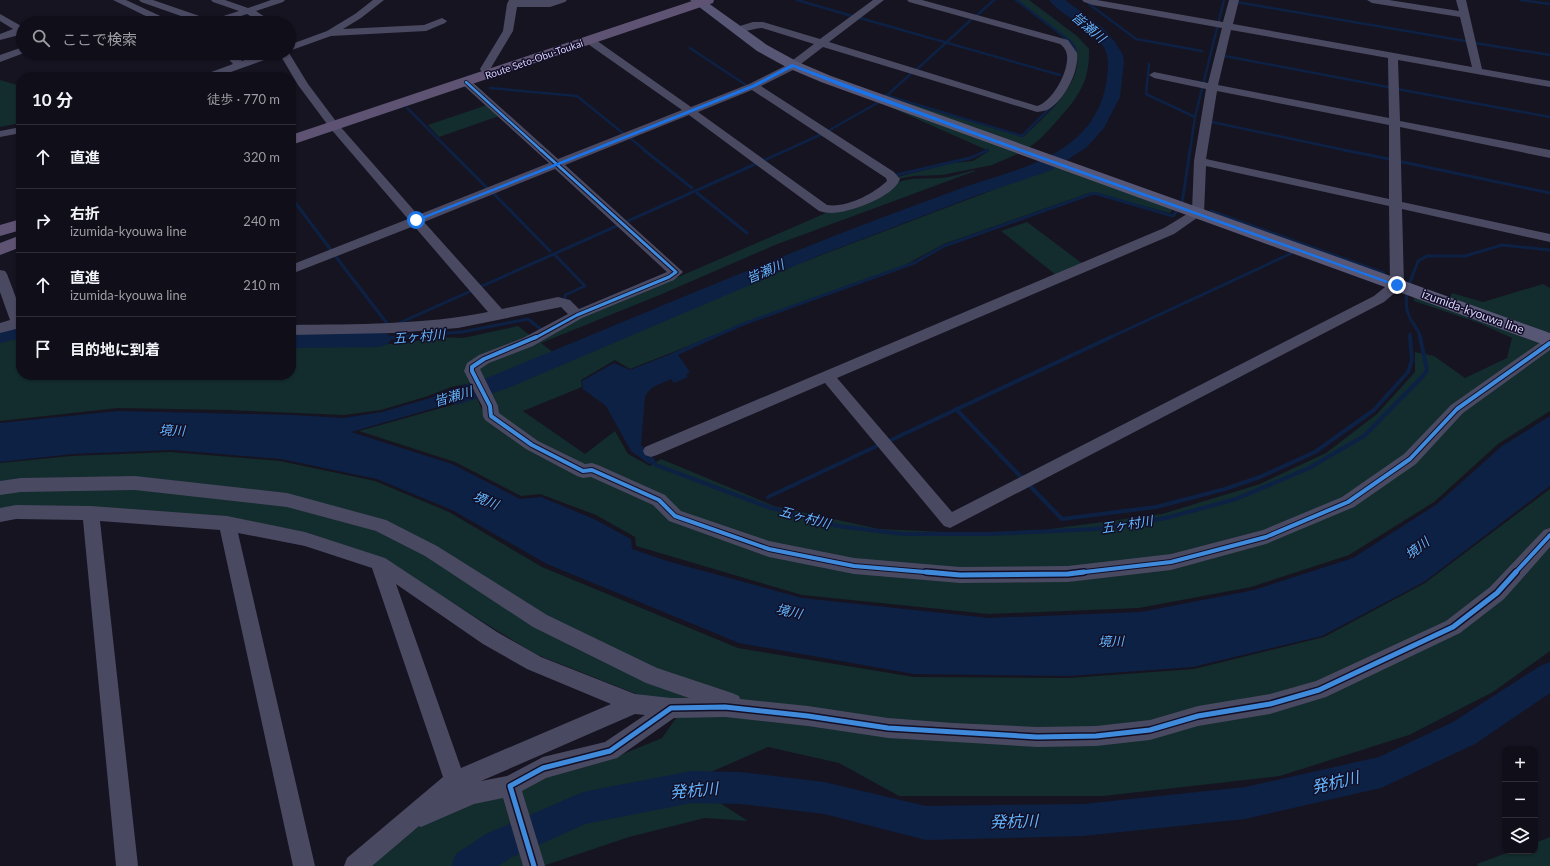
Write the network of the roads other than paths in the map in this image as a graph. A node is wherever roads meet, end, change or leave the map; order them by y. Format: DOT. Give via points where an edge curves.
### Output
graph roads {
  1 [pos="118,0"];
  2 [pos="144,0"];
  3 [pos="216,0"];
  4 [pos="280,0"];
  5 [pos="379,0"];
  6 [pos="562,0"];
  7 [pos="879,0"];
  8 [pos="912,0"];
  9 [pos="1087,0"];
  10 [pos="1234,0"];
  11 [pos="1372,0"];
  12 [pos="1461,0"];
  13 [pos="698,1"];
  14 [pos="231,2"];
  15 [pos="513,2"];
  16 [pos="248,11"];
  17 [pos="1464,15"];
  18 [pos="0,16"];
  19 [pos="153,16"];
  20 [pos="191,16"];
  21 [pos="233,16"];
  22 [pos="256,16"];
  23 [pos="442,21"];
  24 [pos="1225,25"];
  25 [pos="16,26"];
  26 [pos="736,30"];
  27 [pos="16,32"];
  28 [pos="330,33"];
  29 [pos="0,37"];
  30 [pos="589,40"];
  31 [pos="296,42"];
  32 [pos="824,43"];
  33 [pos="299,44"];
  34 [pos="296,45"];
  35 [pos="16,53"];
  36 [pos="1393,56"];
  37 [pos="0,59"];
  38 [pos="235,60"];
  39 [pos="254,60"];
  40 [pos="288,60"];
  41 [pos="240,65"];
  42 [pos="793,65"];
  43 [pos="485,69"];
  44 [pos="221,72"];
  45 [pos="295,72"];
  46 [pos="1478,72"];
  47 [pos="296,74"];
  48 [pos="1154,75"];
  49 [pos="466,82"];
  50 [pos="1550,84"];
  51 [pos="753,86"];
  52 [pos="1210,86"];
  53 [pos="690,111"];
  54 [pos="1394,122"];
  55 [pos="332,123"];
  56 [pos="16,131"];
  57 [pos="296,131"];
  58 [pos="0,134"];
  59 [pos="296,138"];
  60 [pos="1550,154"];
  61 [pos="1200,161"];
  62 [pos="557,164"];
  63 [pos="1394,204"];
  64 [pos="1195,212"];
  65 [pos="416,220"];
  66 [pos="16,226"];
  67 [pos="0,231"];
  68 [pos="1550,238"];
  69 [pos="16,239"];
  70 [pos="16,243"];
  71 [pos="0,244"];
  72 [pos="0,249"];
  73 [pos="296,268"];
  74 [pos="0,274"];
  75 [pos="1398,285"];
  76 [pos="16,312"];
  77 [pos="498,314"];
  78 [pos="577,315"];
  79 [pos="16,324"];
  80 [pos="0,328"];
  81 [pos="296,330"];
  82 [pos="1550,341"];
  83 [pos="826,376"];
  84 [pos="651,451"];
  85 [pos="0,488"];
  86 [pos="92,513"];
  87 [pos="0,515"];
  88 [pos="227,523"];
  89 [pos="1550,535"];
  90 [pos="379,563"];
  91 [pos="635,704"];
  92 [pos="671,708"];
  93 [pos="750,710"];
  94 [pos="456,781"];
  95 [pos="510,787"];
  96 [pos="403,824"];
  97 [pos="127,866"];
  98 [pos="304,866"];
  99 [pos="355,866"];
  100 [pos="534,866"];
  1 -- 19 [label="street"];
  2 -- 20 [label="street"];
  3 -- 14 [label="street"];
  4 -- 16 [label="street"];
  5 -- 28 [label="street"];
  6 -- 15 [label="street" via="550,4"];
  7 -- 32 [label="street"];
  8 -- 32 [label="street" via="1064,42 1070,48 1072,61 1061,89 1048,106 1037,108"];
  9 -- 24 [label="street"];
  10 -- 24 [label="street"];
  11 -- 17 [label="street"];
  12 -- 17 [label="street"];
  13 -- 26 [label="main road"];
  13 -- 30 [label="main road, Route Seto-Obu-Toukai"];
  13 -- 43 [label="main road, Route Seto-Obu-Toukai"];
  14 -- 16 [label="street"];
  15 -- 43 [label="street" via="508,31"];
  16 -- 21 [label="street"];
  16 -- 22 [label="street"];
  17 -- 46 [label="street"];
  18 -- 25 [label="street"];
  23 -- 28 [label="street" via="426,28"];
  24 -- 36 [label="street"];
  24 -- 52 [label="street"];
  26 -- 32 [label="street" via="758,24"];
  26 -- 42 [label="main road"];
  27 -- 29 [label="street"];
  28 -- 33 [label="street"];
  30 -- 49 [label="main road, Route Seto-Obu-Toukai"];
  30 -- 53 [label="street"];
  31 -- 33 [label="street"];
  32 -- 42 [label="street"];
  33 -- 34 [label="street"];
  35 -- 37 [label="street"];
  36 -- 46 [label="street"];
  36 -- 54 [label="street"];
  38 -- 41 [label="street"];
  39 -- 41 [label="street"];
  40 -- 45 [label="street"];
  41 -- 44 [label="street"];
  42 -- 51 [label="street"];
  42 -- 64 [label="main road, izumida-kyouwa line" via="1029,154"];
  43 -- 55 [label="main road, Route Seto-Obu-Toukai"];
  46 -- 50 [label="street"];
  47 -- 55 [label="street"];
  48 -- 52 [label="street"];
  49 -- 55 [label="main road, Route Seto-Obu-Toukai"];
  49 -- 62 [label="street"];
  51 -- 53 [label="street"];
  51 -- 53 [label="street" via="890,175 894,182 843,208 828,209"];
  52 -- 54 [label="street"];
  52 -- 61 [label="street"];
  53 -- 62 [label="street"];
  54 -- 60 [label="street"];
  54 -- 63 [label="street"];
  55 -- 57 [label="main road, Route Seto-Obu-Toukai"];
  55 -- 59 [label="main road, Route Seto-Obu-Toukai"];
  55 -- 65 [label="street"];
  56 -- 58 [label="street"];
  61 -- 63 [label="street"];
  61 -- 64 [label="street"];
  62 -- 65 [label="street"];
  62 -- 78 [label="street" via="676,272"];
  63 -- 68 [label="street"];
  63 -- 75 [label="street"];
  64 -- 75 [label="main road, izumida-kyouwa line"];
  64 -- 83 [label="street" via="1168,231"];
  65 -- 73 [label="street"];
  65 -- 77 [label="street"];
  66 -- 67 [label="main road"];
  69 -- 71 [label="main road"];
  70 -- 72 [label="main road"];
  74 -- 76 [label="street"];
  75 -- 82 [label="main road, izumida-kyouwa line"];
  75 -- 83 [label="street" via="1380,298 950,521"];
  77 -- 78 [label="street" via="558,302 564,303"];
  77 -- 81 [label="street" via="458,324"];
  78 -- 82 [label="street" via="528,342 484,359 472,367 490,406 491,416 532,445 583,471 592,470 659,500 675,516 769,549 854,566 953,574 1068,574 1171,562 1266,537 1348,502 1410,459 1457,409"];
  79 -- 80 [label="street"];
  83 -- 84 [label="street"];
  85 -- 93 [label="street" via="21,485 135,483 287,500 380,525 430,551 540,621 652,676"];
  86 -- 87 [label="street" via="16,512"];
  86 -- 88 [label="street"];
  86 -- 97 [label="street"];
  88 -- 90 [label="street" via="305,539"];
  88 -- 98 [label="street"];
  89 -- 93 [label="street" via="1497,593 1453,627 1319,690 1270,704 1198,716 1150,730 1096,736 1037,737 953,734"];
  90 -- 91 [label="street" via="490,638 534,663"];
  90 -- 94 [label="street"];
  91 -- 92 [label="street"];
  91 -- 94 [label="street"];
  92 -- 93 [label="street" via="725,707"];
  92 -- 95 [label="street" via="610,751 543,768"];
  94 -- 96 [label="street"];
  95 -- 96 [label="street" via="473,793"];
  95 -- 100 [label="street"];
  96 -- 99 [label="street"];
}
